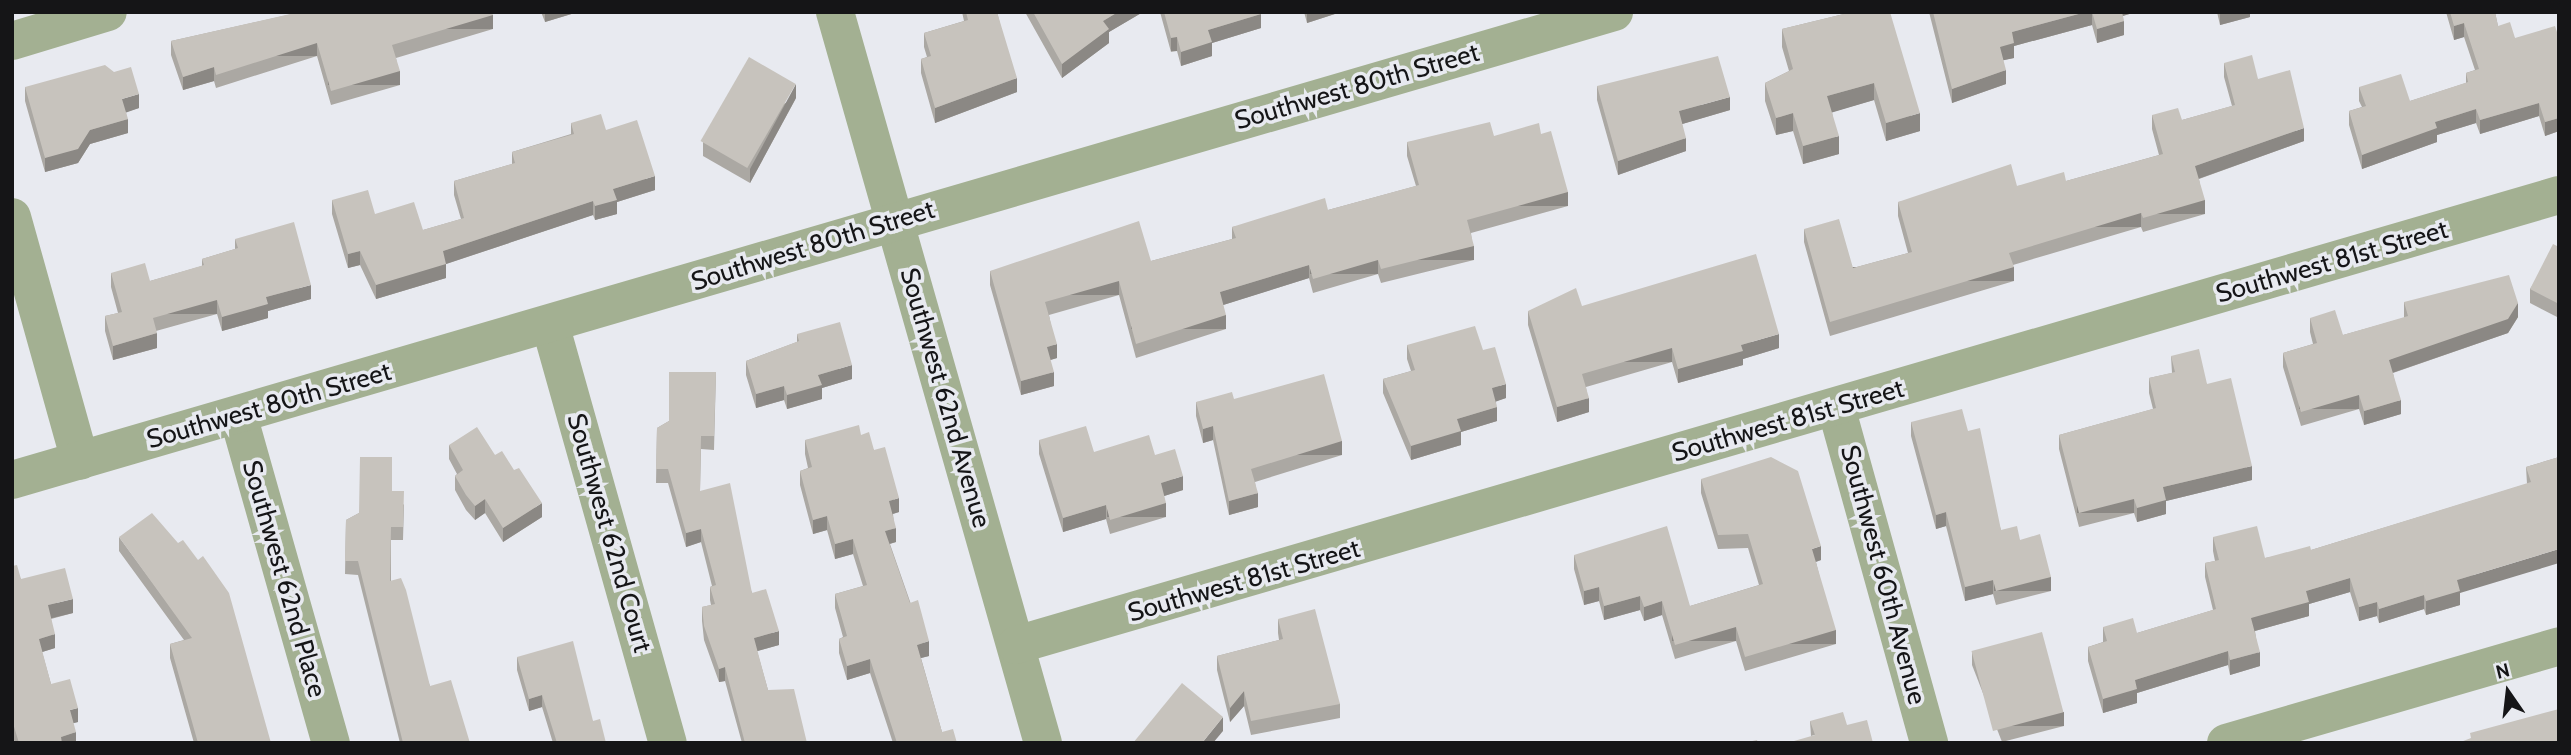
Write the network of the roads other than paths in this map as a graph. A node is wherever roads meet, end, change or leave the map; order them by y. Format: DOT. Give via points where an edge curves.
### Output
graph roads {
  1 [pos="108,12"];
  2 [pos="835,12"];
  3 [pos="1614,12"];
  4 [pos="12,41"];
  5 [pos="2559,195"];
  6 [pos="12,217"];
  7 [pos="895,222"];
  8 [pos="550,324"];
  9 [pos="1836,407"];
  10 [pos="238,415"];
  11 [pos="80,461"];
  12 [pos="12,480"];
  13 [pos="1016,645"];
  14 [pos="2559,646"];
  15 [pos="331,743"];
  16 [pos="668,743"];
  17 [pos="1043,743"];
  18 [pos="1929,743"];
  19 [pos="2226,743"];
  1 -- 4 [label="street"];
  2 -- 7 [label="street, Southwest 62nd Avenue"];
  3 -- 7 [label="street, Southwest 80th Street"];
  5 -- 9 [label="street, Southwest 81st Street"];
  6 -- 11 [label="street"];
  7 -- 8 [label="street, Southwest 80th Street"];
  7 -- 13 [label="street, Southwest 62nd Avenue"];
  8 -- 10 [label="street, Southwest 80th Street"];
  8 -- 16 [label="street, Southwest 62nd Court"];
  9 -- 13 [label="street, Southwest 81st Street"];
  9 -- 18 [label="street, Southwest 60th Avenue"];
  10 -- 11 [label="street, Southwest 80th Street"];
  10 -- 15 [label="street, Southwest 62nd Place"];
  11 -- 12 [label="street, Southwest 80th Street"];
  13 -- 17 [label="street, Southwest 62nd Avenue"];
  14 -- 19 [label="street"];
}
